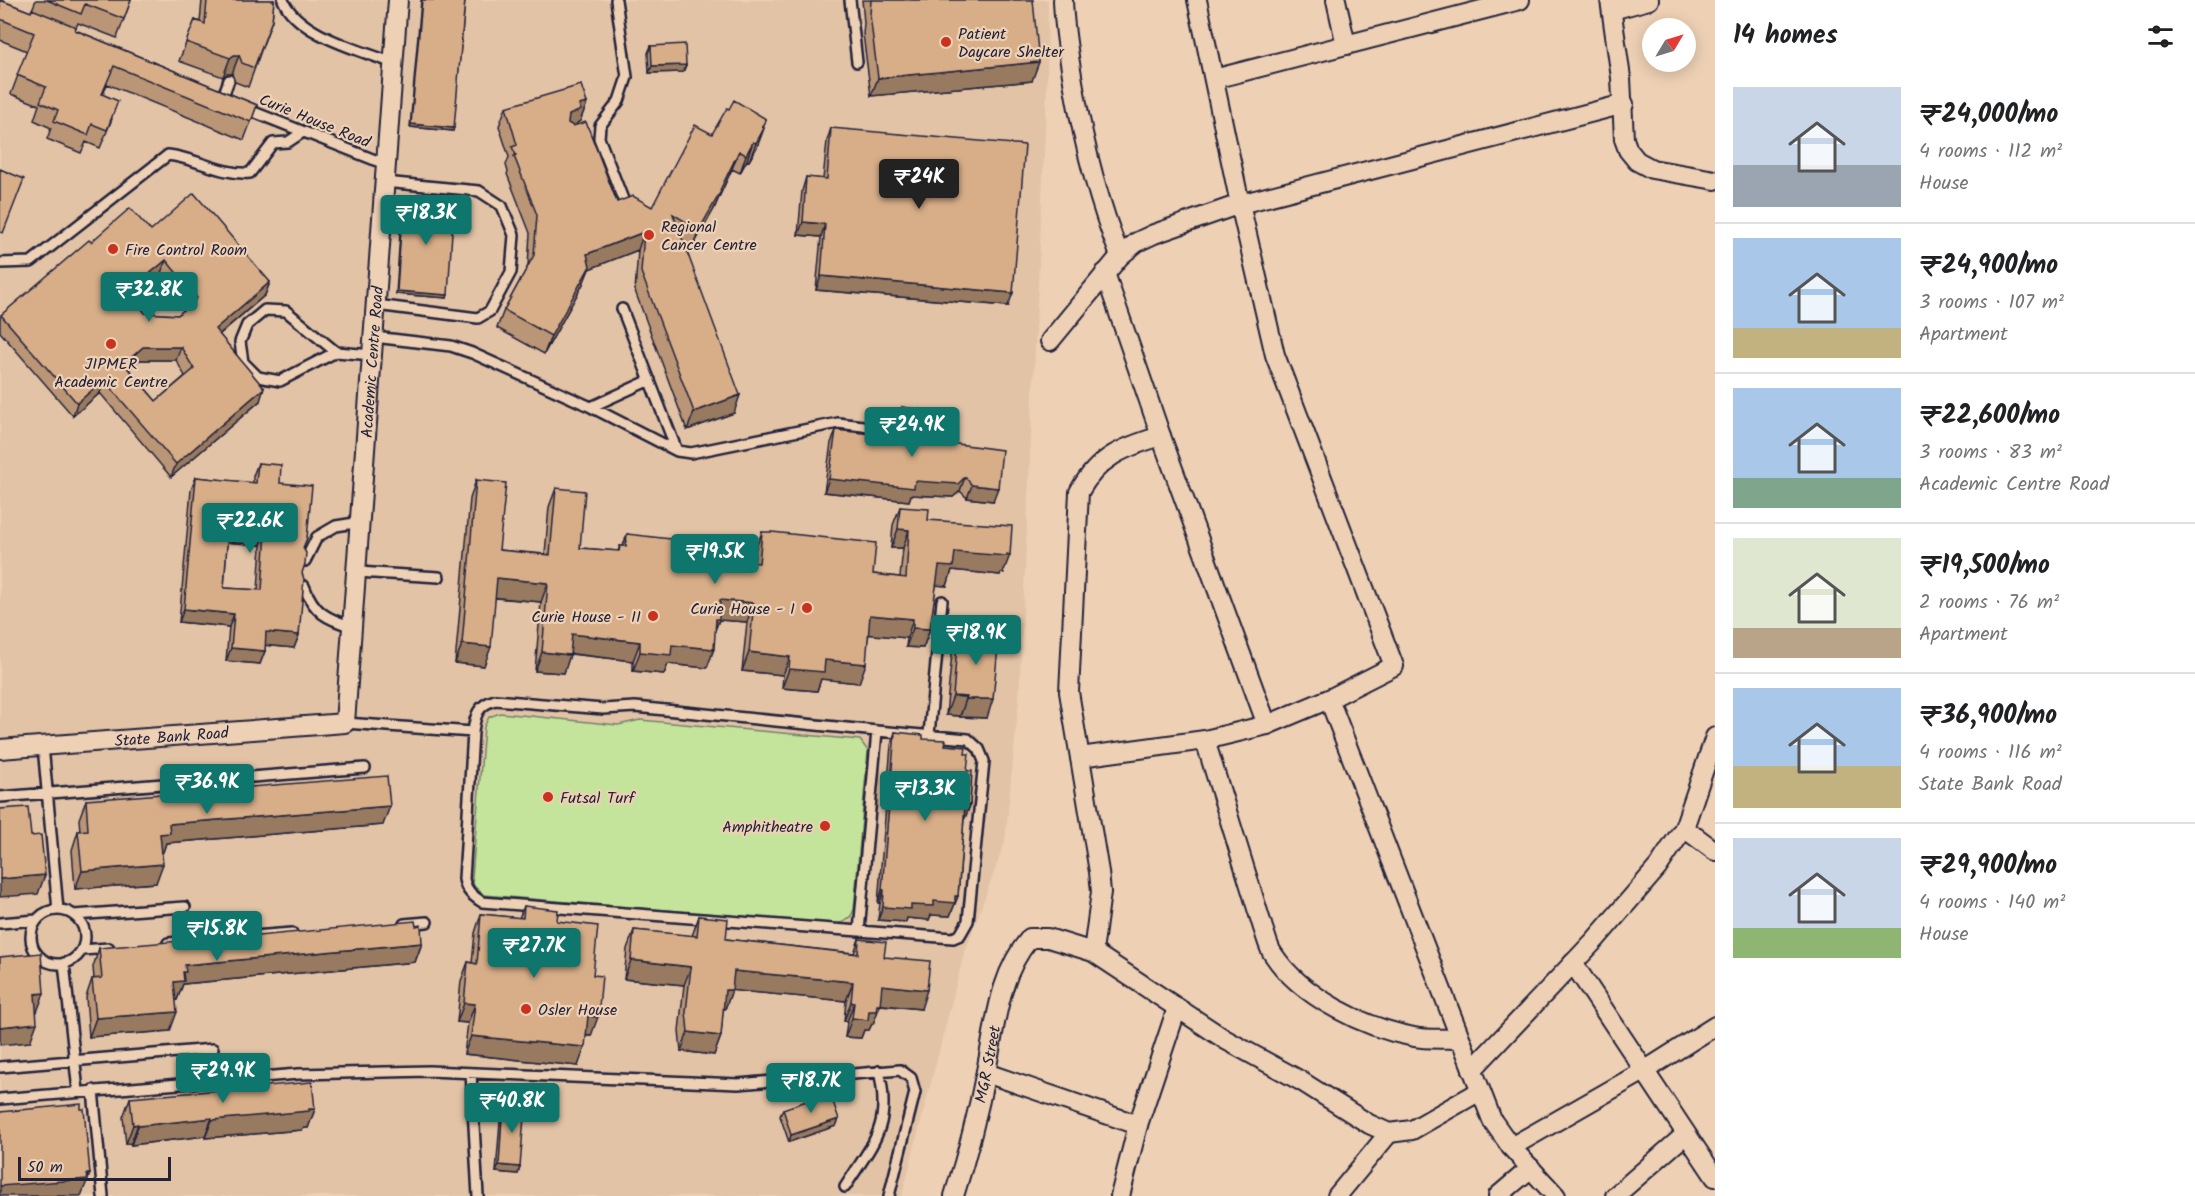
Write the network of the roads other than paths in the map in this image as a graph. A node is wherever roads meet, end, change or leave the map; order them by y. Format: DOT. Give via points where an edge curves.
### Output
graph roads {
  1 [pos="284,0"];
  2 [pos="398,0"];
  3 [pos="616,0"];
  4 [pos="850,0"];
  5 [pos="1063,0"];
  6 [pos="1197,0"];
  7 [pos="1336,0"];
  8 [pos="1521,0"];
  9 [pos="1649,0"];
  10 [pos="1611,5"];
  11 [pos="1346,45"];
  12 [pos="856,62"];
  13 [pos="393,63"];
  14 [pos="1214,79"];
  15 [pos="229,80"];
  16 [pos="211,95"];
  17 [pos="222,99"];
  18 [pos="1624,104"];
  19 [pos="600,126"];
  20 [pos="589,130"];
  21 [pos="303,132"];
  22 [pos="385,174"];
  23 [pos="1715,180"];
  24 [pos="624,202"];
  25 [pos="1240,204"];
  26 [pos="1120,256"];
  27 [pos="0,263"];
  28 [pos="1105,273"];
  29 [pos="376,305"];
  30 [pos="622,309"];
  31 [pos="1050,341"];
  32 [pos="374,346"];
  33 [pos="336,352"];
  34 [pos="650,380"];
  35 [pos="591,407"];
  36 [pos="896,430"];
  37 [pos="1161,436"];
  38 [pos="677,451"];
  39 [pos="361,522"];
  40 [pos="305,561"];
  41 [pos="357,572"];
  42 [pos="438,577"];
  43 [pos="304,586"];
  44 [pos="942,601"];
  45 [pos="353,627"];
  46 [pos="1329,699"];
  47 [pos="345,723"];
  48 [pos="1267,725"];
  49 [pos="877,731"];
  50 [pos="473,732"];
  51 [pos="929,734"];
  52 [pos="1715,737"];
  53 [pos="1205,740"];
  54 [pos="43,746"];
  55 [pos="0,749"];
  56 [pos="1080,757"];
  57 [pos="364,768"];
  58 [pos="48,793"];
  59 [pos="0,797"];
  60 [pos="1684,828"];
  61 [pos="1715,851"];
  62 [pos="185,907"];
  63 [pos="58,910"];
  64 [pos="74,915"];
  65 [pos="37,920"];
  66 [pos="427,922"];
  67 [pos="0,923"];
  68 [pos="391,925"];
  69 [pos="859,931"];
  70 [pos="308,932"];
  71 [pos="153,944"];
  72 [pos="117,947"];
  73 [pos="82,950"];
  74 [pos="1093,952"];
  75 [pos="64,963"];
  76 [pos="1573,963"];
  77 [pos="1177,1008"];
  78 [pos="1715,1026"];
  79 [pos="1460,1039"];
  80 [pos="213,1049"];
  81 [pos="74,1060"];
  82 [pos="0,1068"];
  83 [pos="1472,1070"];
  84 [pos="879,1071"];
  85 [pos="1644,1071"];
  86 [pos="471,1073"];
  87 [pos="986,1073"];
  88 [pos="93,1090"];
  89 [pos="78,1091"];
  90 [pos="1480,1091"];
  91 [pos="0,1099"];
  92 [pos="1138,1125"];
  93 [pos="1389,1132"];
  94 [pos="1686,1134"];
  95 [pos="1511,1147"];
  96 [pos="1531,1168"];
  97 [pos="1715,1178"];
  98 [pos="845,1187"];
  99 [pos="103,1196"];
  100 [pos="478,1196"];
  101 [pos="889,1196"];
  102 [pos="954,1196"];
  103 [pos="1120,1196"];
  104 [pos="1337,1196"];
  105 [pos="1498,1196"];
  106 [pos="1556,1196"];
  107 [pos="1615,1196"];
  1 -- 13 [label="lane" via="291,14 312,30"];
  2 -- 13 [label="street, Academic Centre Road"];
  3 -- 19 [label="lane" via="627,77 619,101"];
  4 -- 12 [label="lane"];
  5 -- 26 [label="street" via="1064,28 1089,160"];
  6 -- 14 [label="street"];
  7 -- 11 [label="street"];
  8 -- 11 [label="street"];
  9 -- 10 [label="street"];
  10 -- 18 [label="street"];
  11 -- 14 [label="street"];
  13 -- 22 [label="street, Academic Centre Road"];
  14 -- 25 [label="street"];
  15 -- 17 [label="lane"];
  16 -- 17 [label="lane, Curie House Road"];
  17 -- 21 [label="lane, Curie House Road"];
  18 -- 23 [label="street" via="1624,139 1637,161 1652,169"];
  18 -- 25 [label="street"];
  19 -- 20 [label="lane"];
  19 -- 24 [label="lane" via="599,138"];
  21 -- 22 [label="lane, Curie House Road"];
  21 -- 27 [label="lane" via="288,142 273,143 250,172 235,174 168,155 31,262"];
  22 -- 29 [label="street, Academic Centre Road"];
  22 -- 29 [label="lane, Curie House Road" via="479,190 502,206 514,235 511,272 490,310 478,318"];
  25 -- 26 [label="street" via="1154,234"];
  25 -- 46 [label="street" via="1275,355 1394,666"];
  26 -- 28 [label="street"];
  28 -- 31 [label="street"];
  28 -- 37 [label="street"];
  29 -- 32 [label="street, Academic Centre Road"];
  30 -- 34 [label="lane"];
  32 -- 33 [label="lane"];
  32 -- 35 [label="lane" via="451,346"];
  32 -- 39 [label="street, Academic Centre Road"];
  33 -- 33 [label="lane" via="286,311 265,310 247,325 240,342 243,362 258,377 280,381"];
  34 -- 35 [label="lane"];
  34 -- 38 [label="lane"];
  35 -- 38 [label="lane"];
  36 -- 38 [label="lane" via="838,423 691,453"];
  37 -- 48 [label="street"];
  37 -- 56 [label="street" via="1126,447 1101,463 1078,492 1069,692"];
  39 -- 40 [label="lane" via="336,526 316,537"];
  39 -- 41 [label="street, Academic Centre Road"];
  41 -- 42 [label="lane"];
  41 -- 45 [label="street, Academic Centre Road"];
  43 -- 45 [label="lane" via="310,602 329,620"];
  44 -- 51 [label="lane"];
  45 -- 47 [label="street, Academic Centre Road"];
  46 -- 48 [label="street"];
  46 -- 79 [label="street"];
  47 -- 50 [label="lane"];
  47 -- 54 [label="street, State Bank Road"];
  48 -- 53 [label="street"];
  49 -- 50 [label="lane" via="635,707 603,709 495,700 475,715"];
  49 -- 51 [label="lane"];
  49 -- 69 [label="lane"];
  50 -- 69 [label="lane" via="464,879 469,892 482,902"];
  51 -- 69 [label="lane" via="968,738 984,761 968,921 960,935 953,938"];
  52 -- 60 [label="street"];
  53 -- 56 [label="street"];
  53 -- 79 [label="street" via="1272,953 1313,995 1368,1025 1415,1037"];
  54 -- 55 [label="street, State Bank Road"];
  54 -- 58 [label="lane"];
  56 -- 74 [label="street" via="1101,892"];
  57 -- 58 [label="lane"];
  58 -- 59 [label="lane"];
  58 -- 63 [label="lane"];
  60 -- 61 [label="street"];
  60 -- 76 [label="street" via="1651,876"];
  62 -- 64 [label="lane"];
  63 -- 64 [label="lane"];
  63 -- 65 [label="lane"];
  64 -- 73 [label="lane" via="83,927"];
  65 -- 67 [label="lane"];
  65 -- 75 [label="lane" via="31,934 34,956"];
  66 -- 68 [label="lane"];
  70 -- 71 [label="lane"];
  72 -- 73 [label="lane"];
  73 -- 75 [label="lane"];
  74 -- 77 [label="street"];
  74 -- 87 [label="street, MGR Street" via="1048,938 1030,938 1006,974"];
  75 -- 81 [label="lane"];
  76 -- 83 [label="street"];
  76 -- 85 [label="street"];
  77 -- 92 [label="street"];
  77 -- 93 [label="street"];
  78 -- 85 [label="street"];
  79 -- 83 [label="street"];
  80 -- 81 [label="lane"];
  81 -- 82 [label="lane"];
  81 -- 89 [label="lane"];
  83 -- 90 [label="street"];
  84 -- 86 [label="lane" via="738,1084"];
  84 -- 98 [label="lane" via="885,1106 882,1119 877,1136"];
  84 -- 101 [label="lane" via="900,1070 910,1078 915,1092"];
  85 -- 94 [label="street"];
  85 -- 95 [label="street"];
  86 -- 88 [label="lane" via="298,1074"];
  86 -- 100 [label="lane"];
  87 -- 92 [label="street"];
  87 -- 102 [label="street, MGR Street"];
  88 -- 89 [label="lane"];
  88 -- 99 [label="lane"];
  89 -- 91 [label="lane"];
  90 -- 93 [label="street" via="1412,1130"];
  90 -- 95 [label="street" via="1492,1120"];
  92 -- 103 [label="street"];
  93 -- 104 [label="street"];
  94 -- 97 [label="street"];
  94 -- 107 [label="street"];
  95 -- 96 [label="street"];
  96 -- 105 [label="street"];
  96 -- 106 [label="street"];
}
